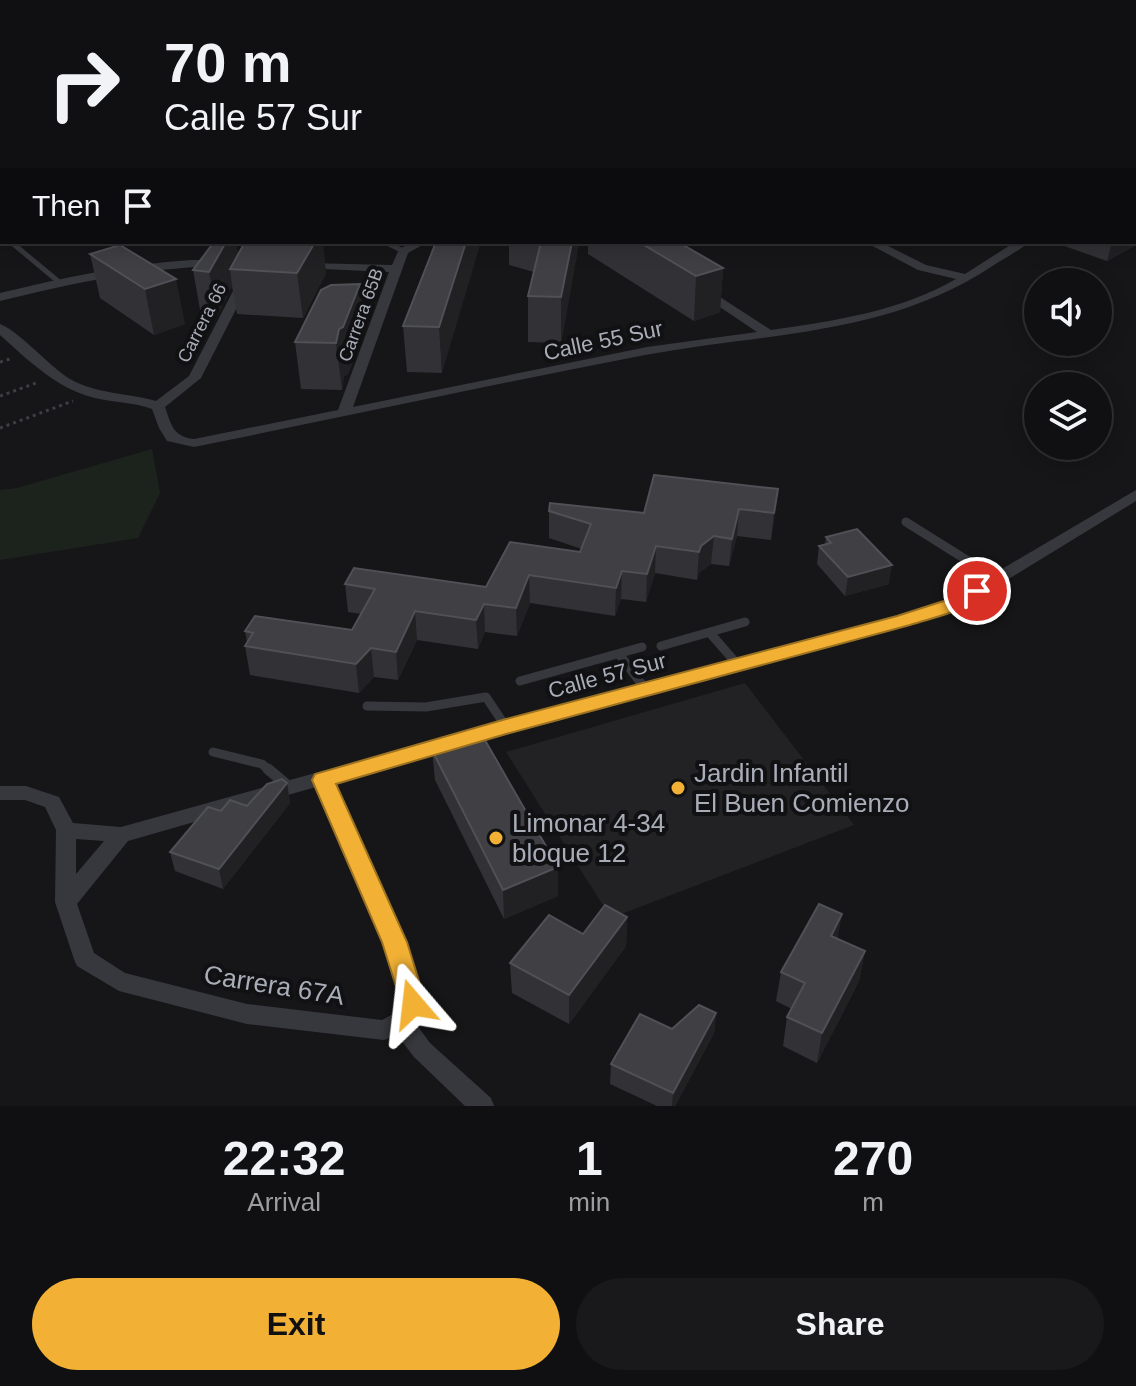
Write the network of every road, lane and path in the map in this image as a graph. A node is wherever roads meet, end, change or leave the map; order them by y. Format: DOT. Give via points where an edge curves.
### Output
graph roads {
  1 [pos="13,244"];
  2 [pos="253,244"];
  3 [pos="389,244"];
  4 [pos="418,244"];
  5 [pos="875,244"];
  6 [pos="1020,244"];
  7 [pos="403,251"];
  8 [pos="253,264"];
  9 [pos="268,264"];
  10 [pos="284,265"];
  11 [pos="396,269"];
  12 [pos="964,277"];
  13 [pos="59,282"];
  14 [pos="694,284"];
  15 [pos="0,297"];
  16 [pos="0,328"];
  17 [pos="769,334"];
  18 [pos="57,376"];
  19 [pos="92,393"];
  20 [pos="0,396"];
  21 [pos="158,406"];
  22 [pos="345,410"];
  23 [pos="0,428"];
  24 [pos="1136,495"];
  25 [pos="906,522"];
  26 [pos="997,579"];
  27 [pos="745,622"];
  28 [pos="710,633"];
  29 [pos="661,646"];
  30 [pos="642,647"];
  31 [pos="619,654"];
  32 [pos="737,664"];
  33 [pos="520,681"];
  34 [pos="646,690"];
  35 [pos="367,706"];
  36 [pos="506,727"];
  37 [pos="213,752"];
  38 [pos="323,780"];
  39 [pos="291,789"];
  40 [pos="0,793"];
  41 [pos="66,830"];
  42 [pos="121,835"];
  43 [pos="66,902"];
  44 [pos="401,1021"];
  45 [pos="482,1106"];
  1 -- 13 [label="lane"];
  2 -- 8 [label="street, Carrera 66"];
  3 -- 7 [label="lane"];
  4 -- 7 [label="street, Carrera 65B"];
  5 -- 12 [label="street" via="922,268"];
  6 -- 12 [label="street, Calle 55 Sur"];
  7 -- 11 [label="street, Carrera 65B"];
  8 -- 9 [label="street"];
  8 -- 13 [label="street" via="171,262"];
  8 -- 21 [label="street, Carrera 66" via="194,378"];
  10 -- 11 [label="street"];
  11 -- 22 [label="street, Carrera 65B"];
  12 -- 17 [label="street, Calle 55 Sur" via="930,296"];
  13 -- 15 [label="street"];
  14 -- 17 [label="street"];
  16 -- 18 [label="street"];
  17 -- 22 [label="street, Calle 55 Sur" via="661,348"];
  18 -- 19 [label="street"];
  18 -- 20 [label="path"];
  19 -- 21 [label="street"];
  19 -- 23 [label="path"];
  21 -- 22 [label="street, Calle 55 Sur" via="170,437 178,443"];
  24 -- 26 [label="street, Calle 57 Sur"];
  25 -- 26 [label="lane"];
  26 -- 32 [label="street, Calle 57 Sur" via="957,603 903,621"];
  27 -- 28 [label="lane"];
  28 -- 29 [label="lane"];
  28 -- 32 [label="lane"];
  30 -- 31 [label="lane"];
  31 -- 33 [label="lane"];
  31 -- 34 [label="lane"];
  32 -- 34 [label="street, Calle 57 Sur"];
  34 -- 36 [label="street, Calle 57 Sur"];
  35 -- 36 [label="lane" via="426,707 486,697"];
  36 -- 38 [label="street, Calle 57 Sur" via="478,741"];
  37 -- 39 [label="lane" via="262,764"];
  38 -- 39 [label="street, Calle 57 Sur"];
  38 -- 44 [label="street" via="394,942 413,1004"];
  39 -- 42 [label="street, Calle 57 Sur"];
  40 -- 41 [label="street" via="26,793 52,802"];
  41 -- 42 [label="street, Calle 57 Sur"];
  41 -- 43 [label="street, Carrera 67A"];
  42 -- 43 [label="street"];
  43 -- 44 [label="street, Carrera 67A" via="85,959 119,981 247,1014 384,1030"];
  44 -- 45 [label="street" via="422,1050"];
}
